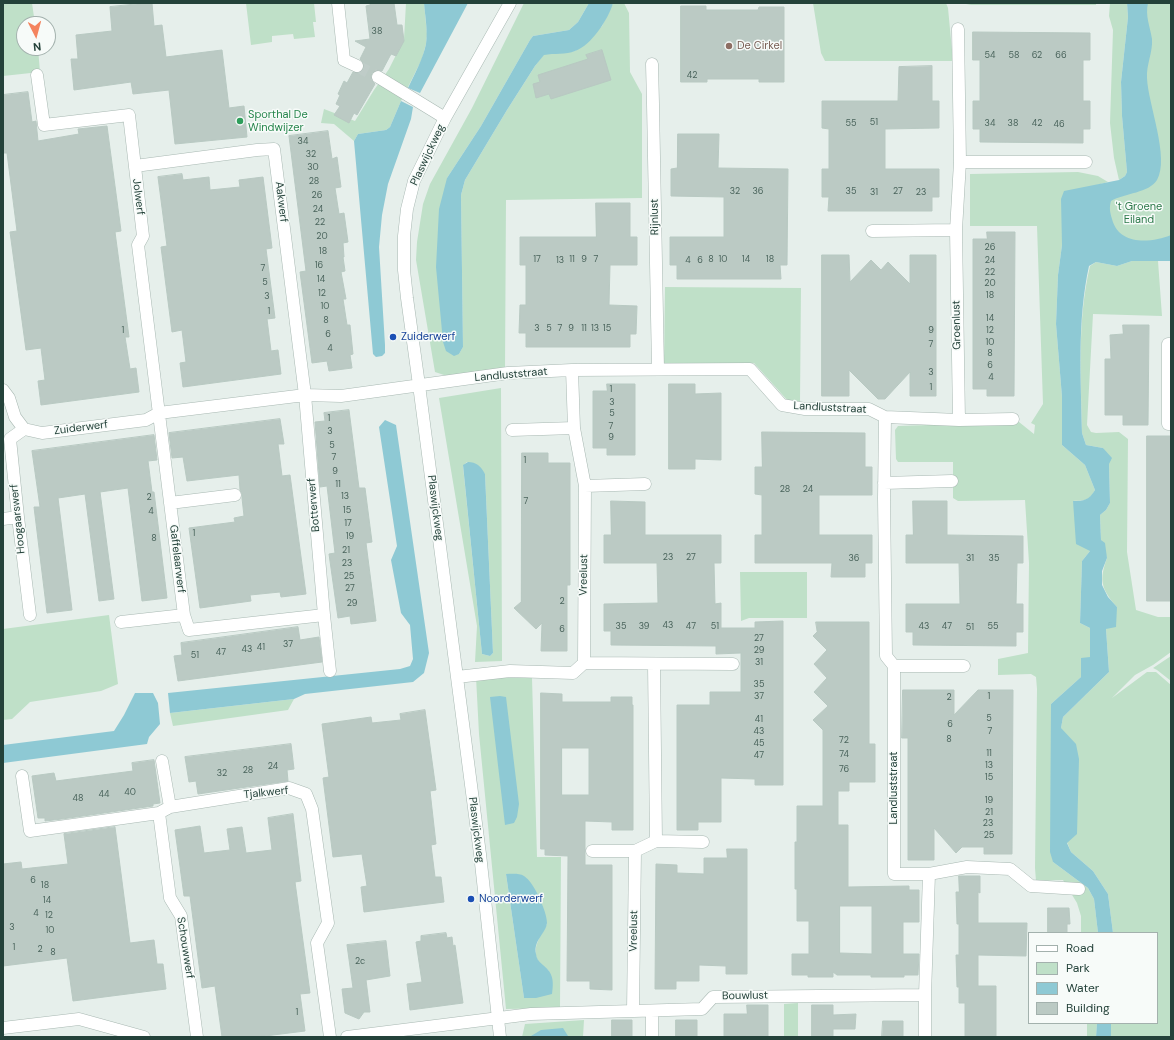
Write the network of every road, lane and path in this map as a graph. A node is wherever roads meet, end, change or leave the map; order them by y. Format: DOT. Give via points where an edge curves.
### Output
graph roads {
  1 [pos="338,3"];
  2 [pos="510,3"];
  3 [pos="958,29"];
  4 [pos="652,64"];
  5 [pos="357,66"];
  6 [pos="37,74"];
  7 [pos="378,77"];
  8 [pos="445,118"];
  9 [pos="960,162"];
  10 [pos="1086,162"];
  11 [pos="135,166"];
  12 [pos="956,230"];
  13 [pos="872,231"];
  14 [pos="1171,344"];
  15 [pos="658,369"];
  16 [pos="572,370"];
  17 [pos="419,385"];
  18 [pos="3,390"];
  19 [pos="305,395"];
  20 [pos="159,413"];
  21 [pos="885,418"];
  22 [pos="1013,419"];
  23 [pos="959,420"];
  24 [pos="1171,424"];
  25 [pos="574,428"];
  26 [pos="24,429"];
  27 [pos="512,430"];
  28 [pos="952,481"];
  29 [pos="884,483"];
  30 [pos="645,484"];
  31 [pos="585,486"];
  32 [pos="235,495"];
  33 [pos="170,503"];
  34 [pos="18,517"];
  35 [pos="3,519"];
  36 [pos="184,614"];
  37 [pos="30,615"];
  38 [pos="324,615"];
  39 [pos="121,622"];
  40 [pos="584,663"];
  41 [pos="654,664"];
  42 [pos="733,664"];
  43 [pos="894,666"];
  44 [pos="964,666"];
  45 [pos="330,671"];
  46 [pos="457,677"];
  47 [pos="162,761"];
  48 [pos="22,776"];
  49 [pos="170,807"];
  50 [pos="159,813"];
  51 [pos="656,841"];
  52 [pos="703,842"];
  53 [pos="592,851"];
  54 [pos="635,851"];
  55 [pos="929,874"];
  56 [pos="1079,889"];
  57 [pos="925,995"];
  58 [pos="632,1011"];
  59 [pos="652,1012"];
  60 [pos="498,1019"];
  61 [pos="3,1028"];
  62 [pos="403,1033"];
  63 [pos="144,1037"];
  64 [pos="198,1037"];
  65 [pos="330,1037"];
  66 [pos="347,1037"];
  67 [pos="500,1037"];
  68 [pos="652,1037"];
  69 [pos="925,1037"];
  1 -- 5 [label="street" via="344,60"];
  2 -- 8 [label="street, Plaswijckweg"];
  3 -- 9 [label="street, Groenlust"];
  4 -- 15 [label="street, Rijnlust"];
  6 -- 11 [label="street, Jolwerf" via="44,125 129,115"];
  7 -- 8 [label="street"];
  8 -- 17 [label="street, Plaswijckweg" via="414,181 404,236 404,270"];
  9 -- 10 [label="street"];
  9 -- 12 [label="street, Groenlust"];
  11 -- 19 [label="street, Aakwerf" via="274,149"];
  11 -- 20 [label="street, Jolwerf" via="143,236 138,245"];
  12 -- 13 [label="street"];
  12 -- 23 [label="street, Groenlust"];
  14 -- 24 [label="street" via="1168,344 1168,424"];
  15 -- 16 [label="street, Landluststraat"];
  15 -- 21 [label="street, Landluststraat" via="750,368 782,405 806,409 868,409"];
  16 -- 17 [label="street, Landluststraat" via="508,373"];
  16 -- 25 [label="street, Vreelust"];
  17 -- 19 [label="street, Zuiderwerf" via="341,396"];
  17 -- 46 [label="street, Plaswijckweg"];
  18 -- 26 [label="street" via="9,398 15,417"];
  19 -- 20 [label="street, Zuiderwerf"];
  19 -- 38 [label="street, Botterwerf"];
  20 -- 26 [label="street, Zuiderwerf" via="146,420 42,433"];
  20 -- 33 [label="street, Gaffelaarwerf"];
  21 -- 23 [label="street"];
  21 -- 29 [label="street, Landluststraat"];
  22 -- 23 [label="street"];
  25 -- 27 [label="street"];
  25 -- 31 [label="street, Vreelust"];
  26 -- 34 [label="street, Hoogaarswerf" via="10,439"];
  28 -- 29 [label="street"];
  29 -- 43 [label="street, Landluststraat" via="886,656"];
  30 -- 31 [label="street"];
  31 -- 40 [label="street, Vreelust"];
  32 -- 33 [label="street"];
  33 -- 36 [label="street, Gaffelaarwerf"];
  34 -- 35 [label="street"];
  34 -- 37 [label="street, Hoogaarswerf"];
  36 -- 38 [label="street, Gaffelaarwerf" via="189,630"];
  36 -- 39 [label="street"];
  38 -- 45 [label="street, Botterwerf"];
  40 -- 41 [label="street"];
  40 -- 46 [label="street" via="572,673 510,671"];
  41 -- 42 [label="street"];
  41 -- 51 [label="street"];
  43 -- 44 [label="street"];
  43 -- 55 [label="street, Landluststraat" via="894,874"];
  46 -- 60 [label="street, Plaswijckweg"];
  47 -- 49 [label="street"];
  48 -- 50 [label="street, Tjalkwerf" via="30,831"];
  49 -- 50 [label="street, Tjalkwerf"];
  49 -- 65 [label="street, Tjalkwerf" via="289,788 306,794 312,809 328,923 317,943"];
  50 -- 64 [label="street, Schouwwerf" via="170,898 181,916"];
  51 -- 52 [label="street"];
  51 -- 54 [label="street"];
  53 -- 54 [label="street"];
  54 -- 58 [label="street, Vreelust"];
  55 -- 56 [label="street, Landluststraat" via="967,867 1010,869 1031,886"];
  55 -- 57 [label="street"];
  57 -- 59 [label="street, Bouwlust" via="714,997 702,1009"];
  57 -- 69 [label="street"];
  58 -- 59 [label="street, Bouwlust"];
  58 -- 60 [label="street, Bouwlust" via="531,1014"];
  59 -- 68 [label="street"];
  60 -- 62 [label="street"];
  60 -- 67 [label="street, Plaswijckweg"];
  61 -- 63 [label="street" via="80,1019"];
  62 -- 66 [label="street"];
}
